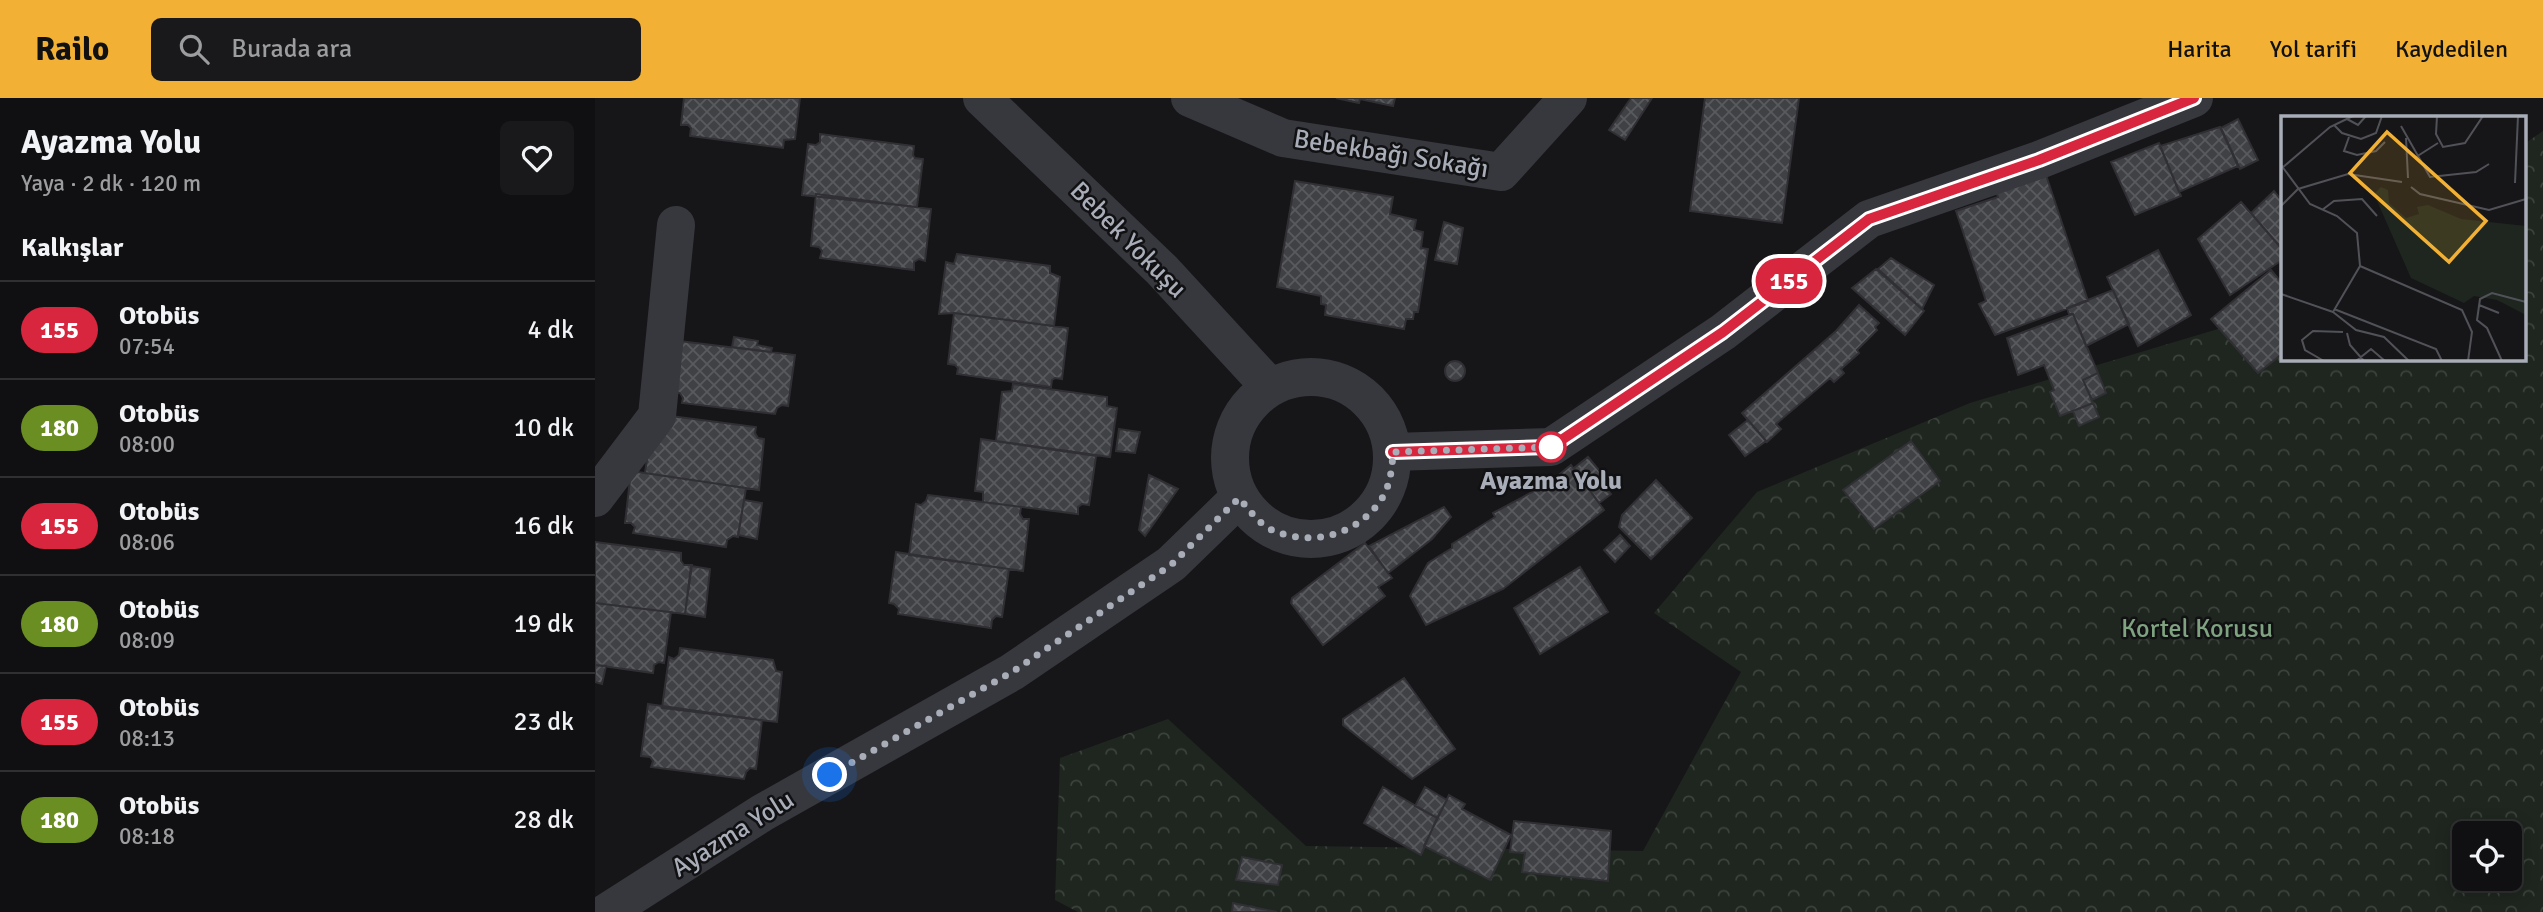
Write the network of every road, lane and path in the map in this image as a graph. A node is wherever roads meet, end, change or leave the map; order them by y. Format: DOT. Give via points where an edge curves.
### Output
graph roads {
  1 [pos="982,98"];
  2 [pos="1190,98"];
  3 [pos="1568,98"];
  4 [pos="2194,98"];
  5 [pos="675,225"];
  6 [pos="1270,387"];
  7 [pos="1393,452"];
  8 [pos="595,498"];
  9 [pos="1239,498"];
  10 [pos="607,912"];
  1 -- 6 [label="street, Bebek Yokuşu" via="1162,270"];
  2 -- 3 [label="street, Bebekbağı Sokağı" via="1283,138 1501,172"];
  4 -- 7 [label="street" via="2039,160 1869,219 1723,332 1551,447"];
  5 -- 8 [label="street" via="657,416"];
  6 -- 7 [label="street" via="1315,376 1343,382 1370,399 1386,424"];
  6 -- 9 [label="street" via="1248,405 1231,440 1230,468"];
  7 -- 9 [label="street" via="1391,477 1379,503 1359,524 1324,538 1296,539 1270,529"];
  9 -- 10 [label="street, Ayazma Yolu" via="1171,565 1012,672 762,813"];
}
